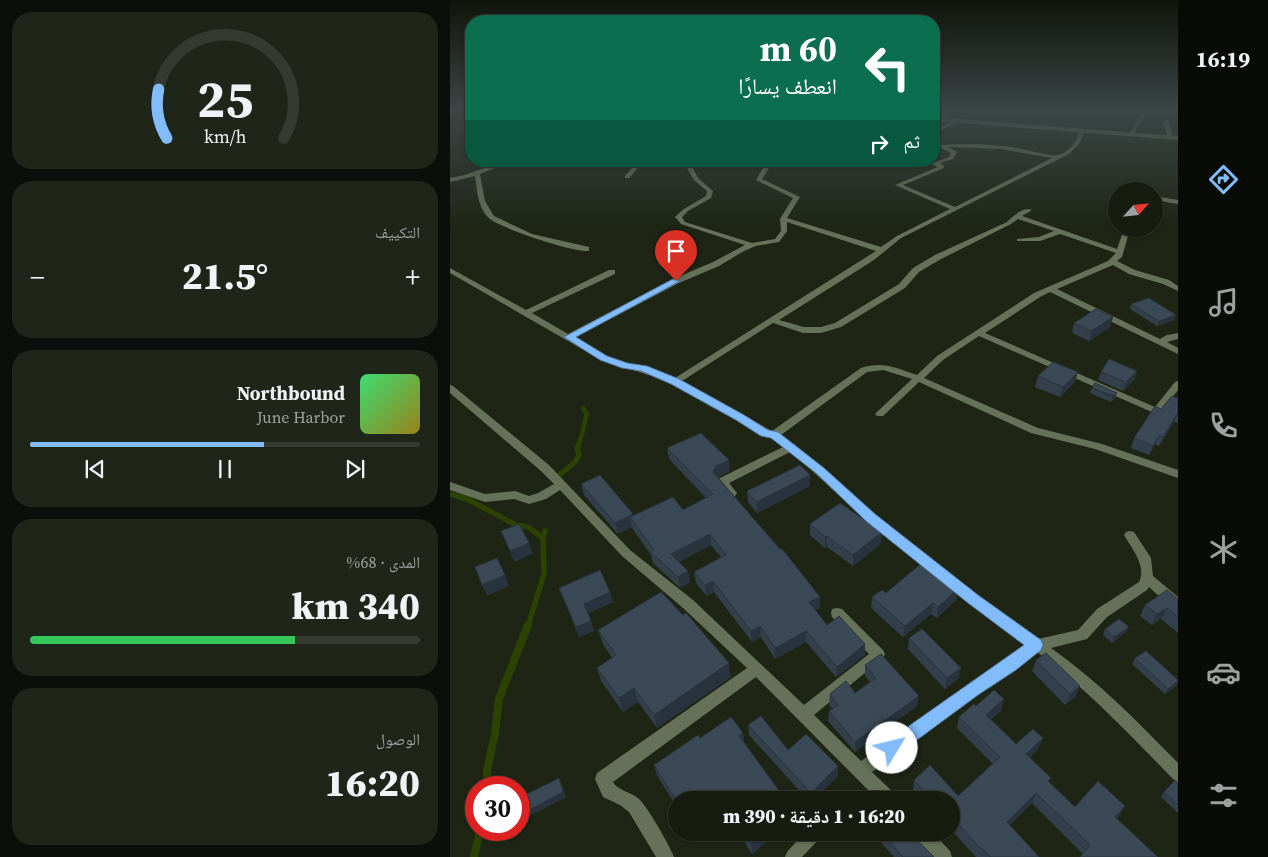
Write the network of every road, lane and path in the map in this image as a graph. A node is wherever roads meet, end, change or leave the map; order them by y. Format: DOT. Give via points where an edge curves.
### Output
graph roads {
  1 [pos="948,149"];
  2 [pos="1021,149"];
  3 [pos="1070,149"];
  4 [pos="1057,158"];
  5 [pos="940,162"];
  6 [pos="940,166"];
  7 [pos="493,167"];
  8 [pos="636,167"];
  9 [pos="689,167"];
  10 [pos="767,167"];
  11 [pos="925,167"];
  12 [pos="477,173"];
  13 [pos="627,177"];
  14 [pos="896,178"];
  15 [pos="450,180"];
  16 [pos="1163,200"];
  17 [pos="1178,202"];
  18 [pos="955,209"];
  19 [pos="1029,210"];
  20 [pos="1017,216"];
  21 [pos="783,220"];
  22 [pos="1061,231"];
  23 [pos="1124,238"];
  24 [pos="1019,240"];
  25 [pos="752,245"];
  26 [pos="586,249"];
  27 [pos="882,250"];
  28 [pos="1119,252"];
  29 [pos="1113,262"];
  30 [pos="450,270"];
  31 [pos="612,272"];
  32 [pos="1050,289"];
  33 [pos="1178,289"];
  34 [pos="526,313"];
  35 [pos="774,321"];
  36 [pos="978,333"];
  37 [pos="1178,336"];
  38 [pos="569,337"];
  39 [pos="1161,342"];
  40 [pos="1178,351"];
  41 [pos="917,378"];
  42 [pos="675,382"];
  43 [pos="1178,384"];
  44 [pos="450,388"];
  45 [pos="880,414"];
  46 [pos="774,435"];
  47 [pos="792,447"];
  48 [pos="1178,474"];
  49 [pos="560,485"];
  50 [pos="450,486"];
  51 [pos="741,504"];
  52 [pos="1130,535"];
  53 [pos="1147,578"];
  54 [pos="1178,605"];
  55 [pos="837,613"];
  56 [pos="1036,645"];
  57 [pos="757,669"];
  58 [pos="802,716"];
  59 [pos="860,771"];
  60 [pos="1178,774"];
  61 [pos="879,791"];
  62 [pos="807,841"];
  63 [pos="929,841"];
  64 [pos="666,857"];
  65 [pos="792,857"];
  66 [pos="944,857"];
  1 -- 5 [label="street" via="954,152 951,158"];
  2 -- 4 [label="street"];
  3 -- 4 [label="street"];
  4 -- 18 [label="street"];
  6 -- 18 [label="street" via="898,185"];
  7 -- 12 [label="street"];
  8 -- 13 [label="street"];
  9 -- 25 [label="street" via="696,179 710,191 708,197 678,217 683,223"];
  10 -- 21 [label="street" via="759,180 797,197"];
  11 -- 14 [label="street"];
  12 -- 15 [label="street"];
  12 -- 26 [label="street" via="482,201 492,217 530,235"];
  16 -- 17 [label="street"];
  18 -- 27 [label="street" via="899,237"];
  19 -- 20 [label="street"];
  20 -- 22 [label="street"];
  20 -- 35 [label="street" via="916,270 902,286 838,325 821,330 803,330"];
  21 -- 25 [label="street" via="784,231 776,241"];
  21 -- 27 [label="street"];
  22 -- 24 [label="street" via="1040,239"];
  22 -- 28 [label="street"];
  23 -- 28 [label="street"];
  25 -- 38 [label="street"];
  27 -- 35 [label="street"];
  28 -- 29 [label="street"];
  29 -- 32 [label="street"];
  29 -- 33 [label="street"];
  30 -- 34 [label="street"];
  31 -- 34 [label="street"];
  32 -- 36 [label="street"];
  32 -- 39 [label="street"];
  34 -- 38 [label="street"];
  35 -- 42 [label="street"];
  36 -- 41 [label="street"];
  36 -- 43 [label="street" via="1157,411"];
  37 -- 39 [label="street"];
  38 -- 42 [label="street" via="604,358"];
  39 -- 40 [label="street"];
  41 -- 45 [label="street"];
  41 -- 46 [label="street" via="874,366"];
  41 -- 48 [label="street" via="1035,431 1098,446"];
  42 -- 46 [label="street"];
  44 -- 49 [label="street" via="545,468"];
  46 -- 47 [label="street"];
  47 -- 51 [label="street" via="722,482"];
  47 -- 56 [label="street" via="870,517"];
  49 -- 50 [label="street" via="529,500 515,495 485,498"];
  49 -- 57 [label="street" via="626,553 688,604"];
  52 -- 53 [label="street" via="1145,558"];
  53 -- 54 [label="street"];
  53 -- 56 [label="street" via="1143,586 1102,613 1082,635"];
  55 -- 58 [label="street" via="878,654"];
  56 -- 59 [label="street"];
  56 -- 60 [label="street" via="1113,707"];
  57 -- 58 [label="street"];
  57 -- 64 [label="street" via="603,779 609,791 635,806"];
  58 -- 59 [label="street"];
  59 -- 61 [label="street"];
  62 -- 65 [label="lane"];
  63 -- 66 [label="street"];
}
